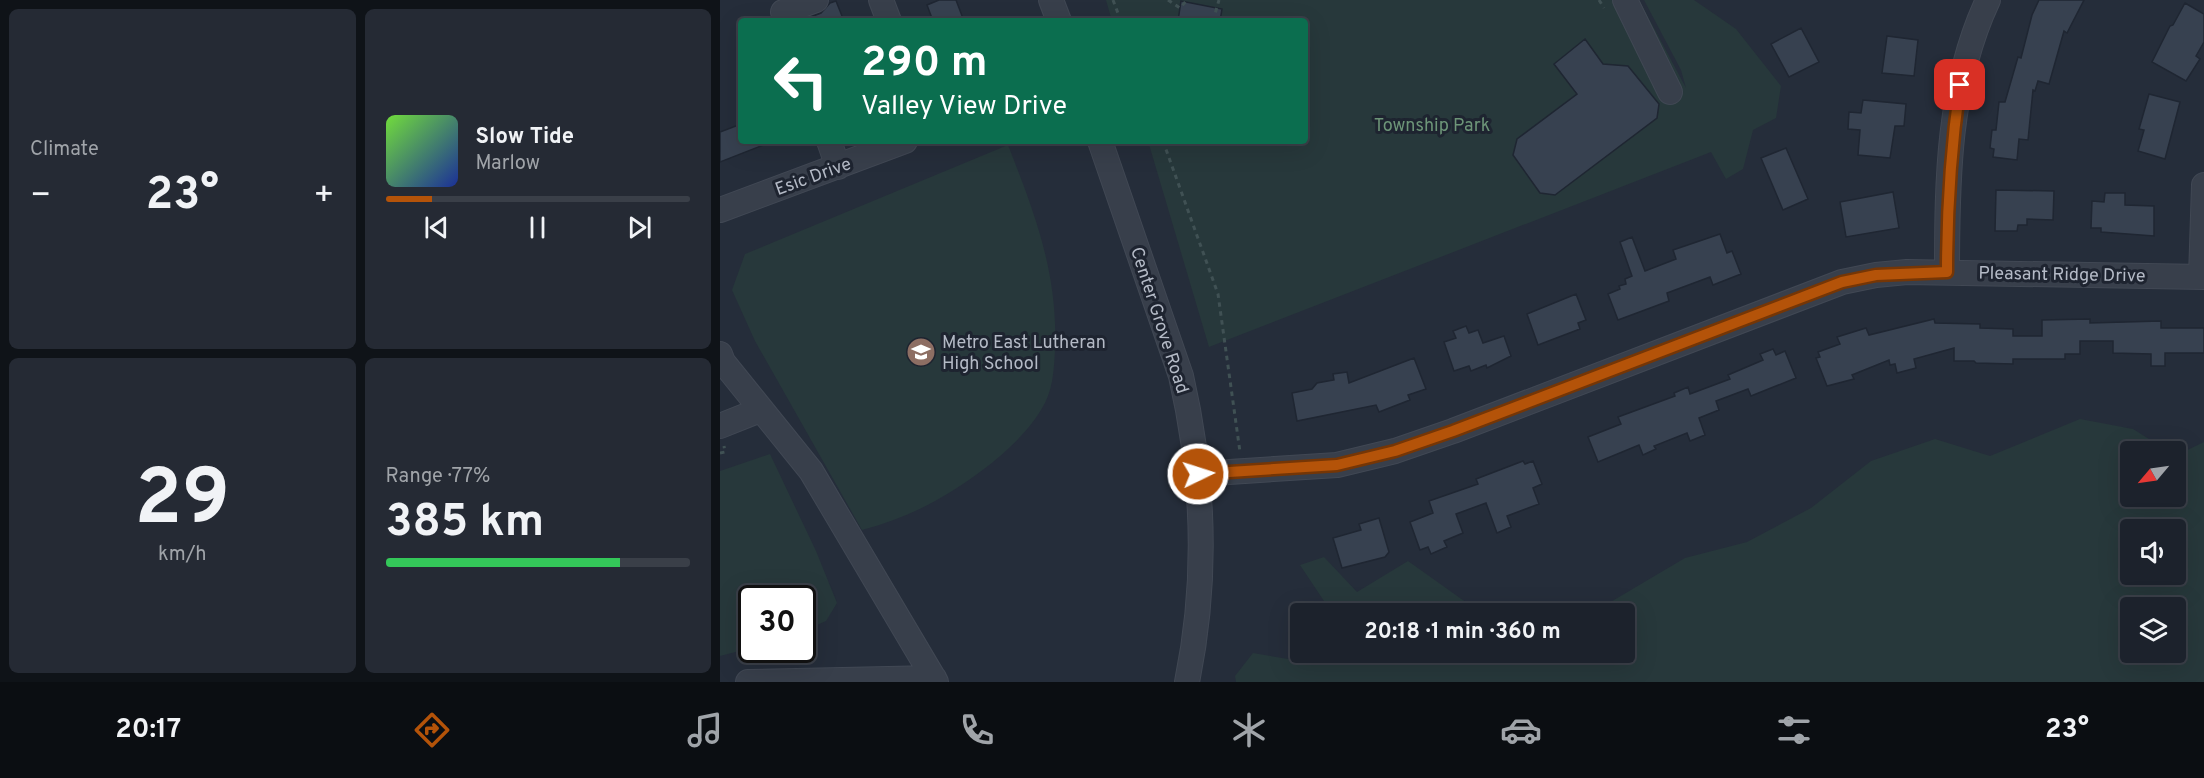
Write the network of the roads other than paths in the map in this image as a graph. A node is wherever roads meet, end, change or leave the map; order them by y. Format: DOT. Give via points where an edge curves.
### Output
graph roads {
  1 [pos="816,0"];
  2 [pos="1051,0"];
  3 [pos="1625,0"];
  4 [pos="1988,0"];
  5 [pos="783,12"];
  6 [pos="1058,18"];
  7 [pos="1670,93"];
  8 [pos="830,144"];
  9 [pos="897,144"];
  10 [pos="1101,144"];
  11 [pos="838,167"];
  12 [pos="2204,185"];
  13 [pos="722,203"];
  14 [pos="1947,272"];
  15 [pos="2202,277"];
  16 [pos="720,354"];
  17 [pos="760,410"];
  18 [pos="720,426"];
  19 [pos="1198,474"];
  20 [pos="934,680"];
  21 [pos="748,682"];
  22 [pos="1187,682"];
  1 -- 5 [label="street"];
  2 -- 6 [label="street"];
  3 -- 7 [label="street"];
  4 -- 14 [label="street" via="1964,61 1960,85 1950,158"];
  8 -- 11 [label="street"];
  9 -- 11 [label="street, Esic Drive"];
  10 -- 19 [label="street, Center Grove Road" via="1181,376"];
  11 -- 13 [label="street, Esic Drive"];
  12 -- 15 [label="street"];
  14 -- 15 [label="street, Pleasant Ridge Drive"];
  14 -- 19 [label="street, Pleasant Ridge Drive" via="1876,275 1842,282 1395,451 1337,465"];
  16 -- 17 [label="street"];
  17 -- 18 [label="street"];
  17 -- 20 [label="street" via="811,471"];
  19 -- 22 [label="street, Center Grove Road" via="1200,601"];
  20 -- 21 [label="street"];
}
